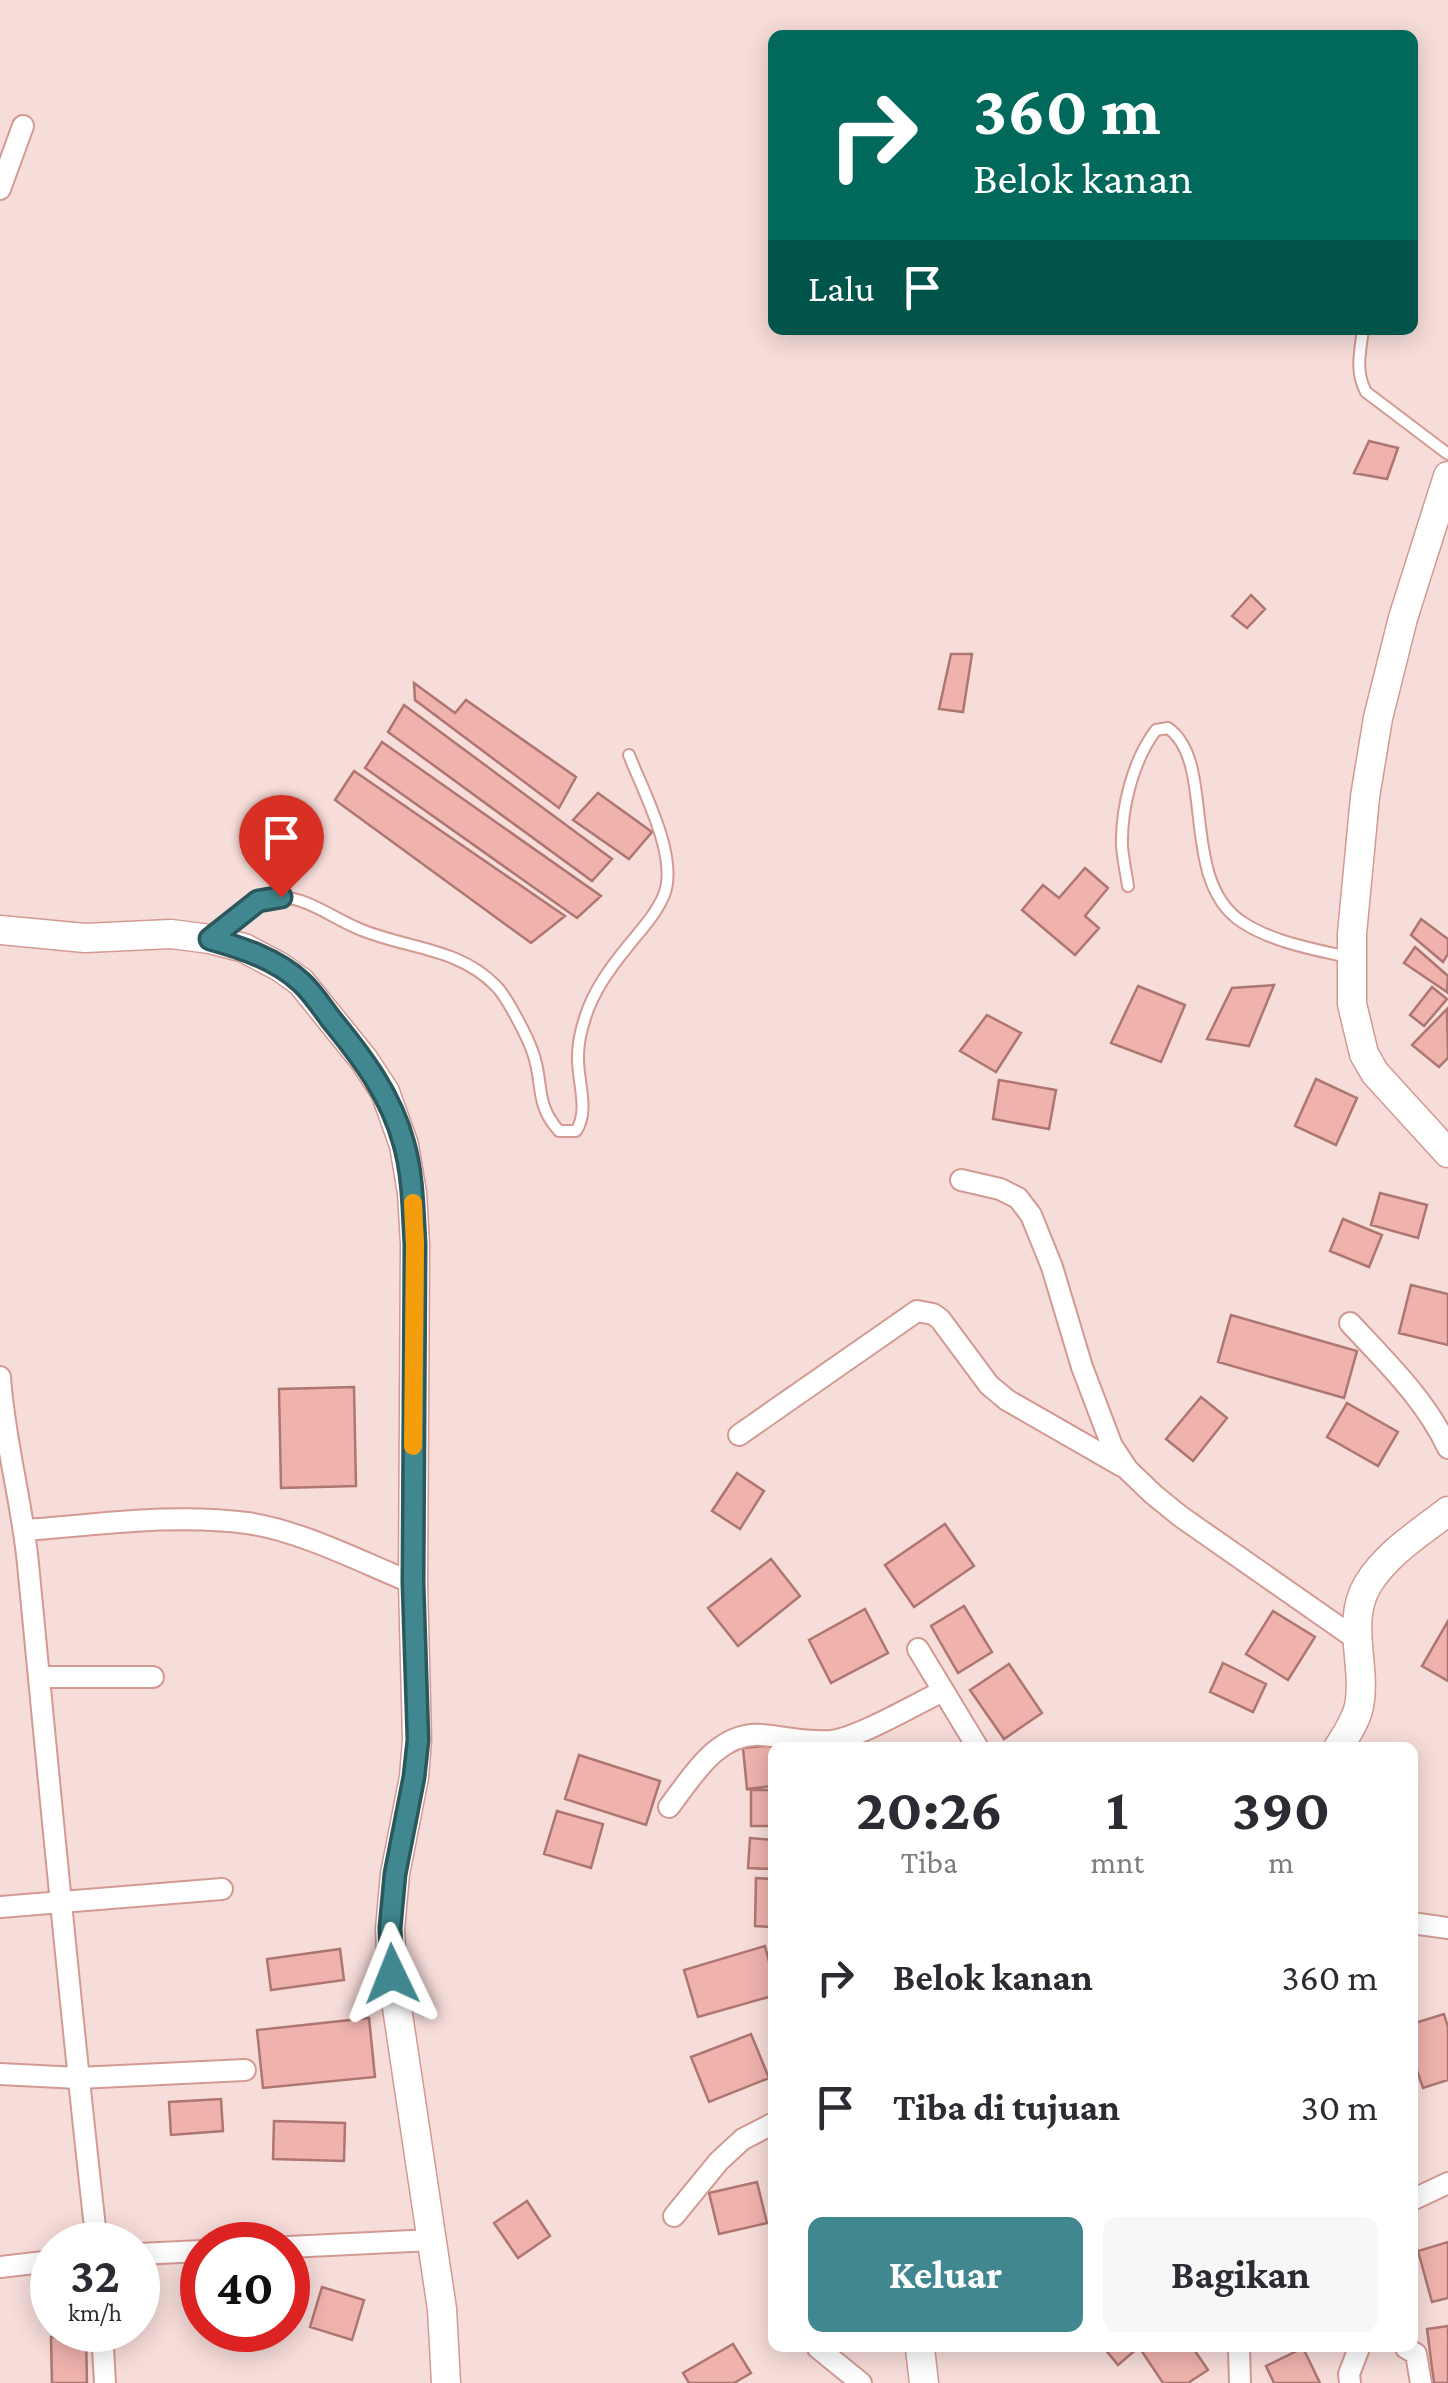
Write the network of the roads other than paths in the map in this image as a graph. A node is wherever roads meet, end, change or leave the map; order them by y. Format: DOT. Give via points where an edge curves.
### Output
graph roads {
  1 [pos="23,126"];
  2 [pos="0,189"];
  3 [pos="1362,335"];
  4 [pos="1448,454"];
  5 [pos="1448,476"];
  6 [pos="629,755"];
  7 [pos="1128,886"];
  8 [pos="0,930"];
  9 [pos="210,939"];
  10 [pos="1352,958"];
  11 [pos="1448,1154"];
  12 [pos="960,1180"];
  13 [pos="1350,1324"];
  14 [pos="0,1376"];
  15 [pos="738,1435"];
  16 [pos="1448,1448"];
  17 [pos="1128,1470"];
  18 [pos="1448,1511"];
  19 [pos="25,1530"];
  20 [pos="413,1583"];
  21 [pos="1356,1640"];
  22 [pos="918,1649"];
  23 [pos="39,1677"];
  24 [pos="153,1677"];
  25 [pos="944,1692"];
  26 [pos="793,1742"];
  27 [pos="823,1742"];
  28 [pos="974,1742"];
  29 [pos="1341,1742"];
  30 [pos="668,1806"];
  31 [pos="222,1889"];
  32 [pos="60,1902"];
  33 [pos="0,1907"];
  34 [pos="1418,1924"];
  35 [pos="1448,1928"];
  36 [pos="245,2070"];
  37 [pos="0,2074"];
  38 [pos="78,2078"];
  39 [pos="768,2126"];
  40 [pos="1448,2183"];
  41 [pos="1418,2197"];
  42 [pos="674,2216"];
  43 [pos="94,2222"];
  44 [pos="432,2240"];
  45 [pos="310,2246"];
  46 [pos="30,2264"];
  47 [pos="0,2267"];
  48 [pos="103,2352"];
  49 [pos="823,2352"];
  50 [pos="920,2352"];
  51 [pos="1239,2352"];
  52 [pos="1357,2352"];
  53 [pos="1413,2352"];
  54 [pos="105,2383"];
  55 [pos="446,2383"];
  56 [pos="861,2383"];
  57 [pos="924,2383"];
  58 [pos="1240,2383"];
  59 [pos="1350,2383"];
  60 [pos="1420,2383"];
  1 -- 2 [label="street"];
  3 -- 4 [label="lane" via="1358,360 1366,392"];
  5 -- 10 [label="street" via="1378,718"];
  6 -- 9 [label="lane" via="656,823 667,882 657,908 607,972 586,1014 578,1054 583,1110 576,1132 559,1131 549,1119 534,1054 497,987 441,951 358,929 281,897 258,901"];
  7 -- 10 [label="lane" via="1122,847 1134,770 1156,730 1168,728 1186,749 1213,889 1225,908 1276,938"];
  8 -- 9 [label="street"];
  9 -- 20 [label="street" via="244,948 301,982 385,1092 404,1144 415,1244"];
  10 -- 11 [label="street" via="1352,1004 1364,1054"];
  12 -- 17 [label="street" via="1000,1189 1031,1215 1100,1416"];
  13 -- 16 [label="street" via="1412,1390"];
  14 -- 19 [label="street"];
  15 -- 17 [label="street" via="916,1312 940,1319 1006,1400"];
  17 -- 21 [label="street" via="1180,1516"];
  18 -- 21 [label="street" via="1394,1553 1368,1584"];
  19 -- 20 [label="street" via="163,1520 248,1523"];
  19 -- 23 [label="street"];
  20 -- 44 [label="street" via="418,1740 390,1928"];
  21 -- 29 [label="street" via="1358,1711"];
  22 -- 25 [label="street"];
  23 -- 24 [label="street"];
  23 -- 32 [label="street"];
  25 -- 27 [label="street"];
  25 -- 28 [label="street"];
  26 -- 30 [label="street" via="756,1734 738,1738 713,1751"];
  31 -- 32 [label="street"];
  32 -- 33 [label="street"];
  32 -- 38 [label="street"];
  34 -- 35 [label="street"];
  36 -- 38 [label="street"];
  37 -- 38 [label="street"];
  38 -- 43 [label="street"];
  39 -- 42 [label="street" via="742,2138"];
  40 -- 41 [label="street"];
  44 -- 45 [label="street"];
  44 -- 55 [label="street"];
  46 -- 47 [label="street"];
  48 -- 54 [label="street"];
  49 -- 56 [label="street"];
  50 -- 57 [label="street"];
  51 -- 58 [label="street"];
  52 -- 59 [label="street"];
  53 -- 60 [label="street"];
}
